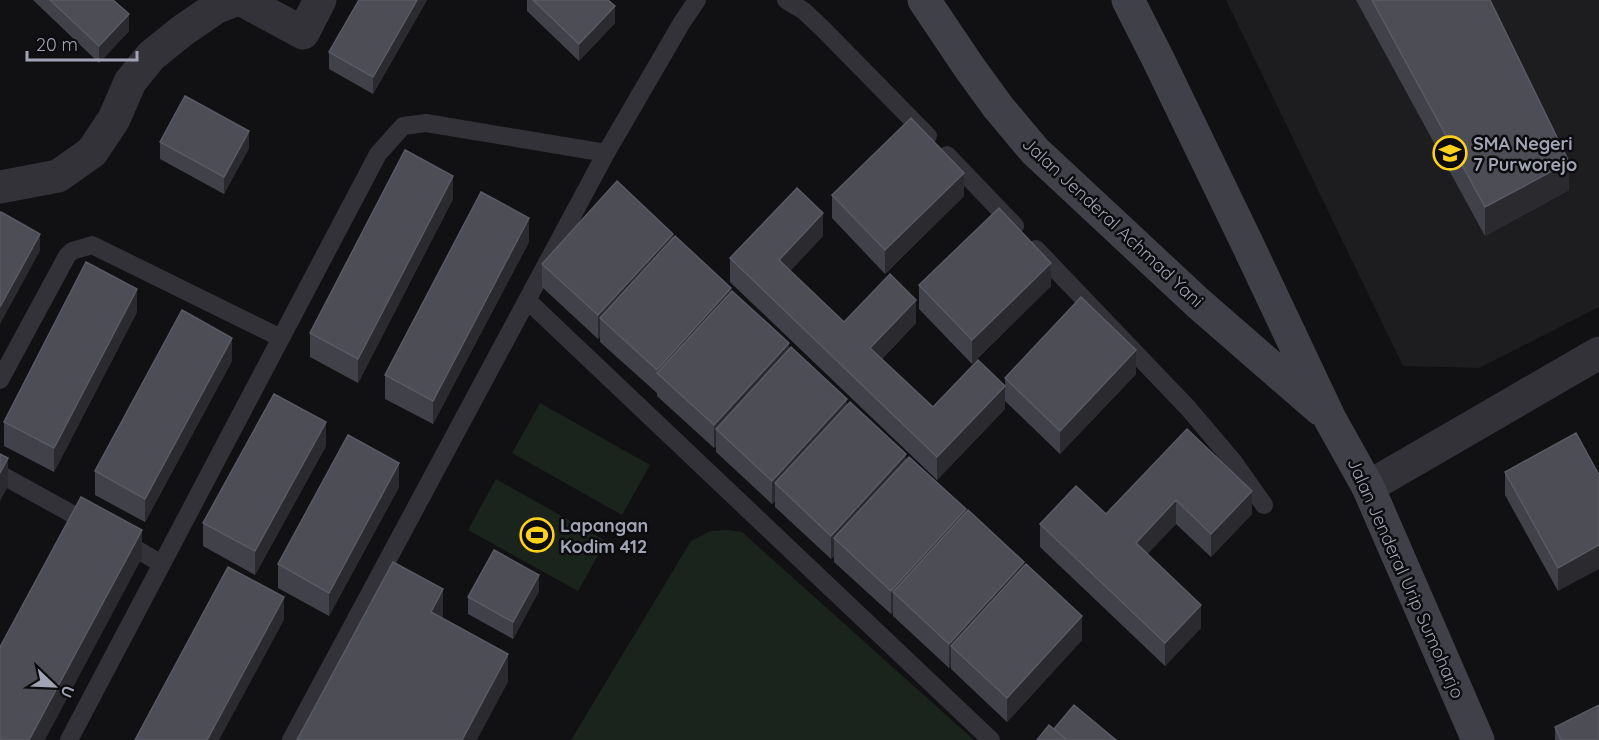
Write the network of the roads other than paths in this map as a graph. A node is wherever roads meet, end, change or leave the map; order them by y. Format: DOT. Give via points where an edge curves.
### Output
graph roads {
  1 [pos="236,0"];
  2 [pos="242,0"];
  3 [pos="320,0"];
  4 [pos="697,0"];
  5 [pos="786,0"];
  6 [pos="924,0"];
  7 [pos="1128,0"];
  8 [pos="606,153"];
  9 [pos="0,187"];
  10 [pos="527,300"];
  11 [pos="281,338"];
  12 [pos="1599,353"];
  13 [pos="0,380"];
  14 [pos="1330,418"];
  15 [pos="0,474"];
  16 [pos="1368,487"];
  17 [pos="1264,505"];
  18 [pos="162,564"];
  19 [pos="69,740"];
  20 [pos="291,740"];
  21 [pos="992,740"];
  22 [pos="1478,740"];
  1 -- 9 [label="street" via="217,7 151,56 130,82 114,119 92,152 58,176"];
  2 -- 3 [label="street" via="303,33"];
  4 -- 8 [label="lane"];
  5 -- 17 [label="lane" via="810,17 896,102 1180,400 1233,461"];
  6 -- 14 [label="main road, Jalan Jenderal Achmad Yani" via="998,107 1035,151 1198,303"];
  7 -- 14 [label="main road, Jalan Jenderal Urip Sumoharjo"];
  8 -- 10 [label="lane"];
  8 -- 11 [label="lane" via="426,123 403,126 378,154"];
  10 -- 20 [label="lane"];
  10 -- 21 [label="lane"];
  11 -- 13 [label="lane" via="92,245 67,256"];
  11 -- 18 [label="lane"];
  12 -- 16 [label="street"];
  14 -- 16 [label="main road, Jalan Jenderal Urip Sumoharjo"];
  15 -- 18 [label="lane"];
  16 -- 22 [label="main road, Jalan Jenderal Urip Sumoharjo"];
  18 -- 19 [label="lane"];
}
